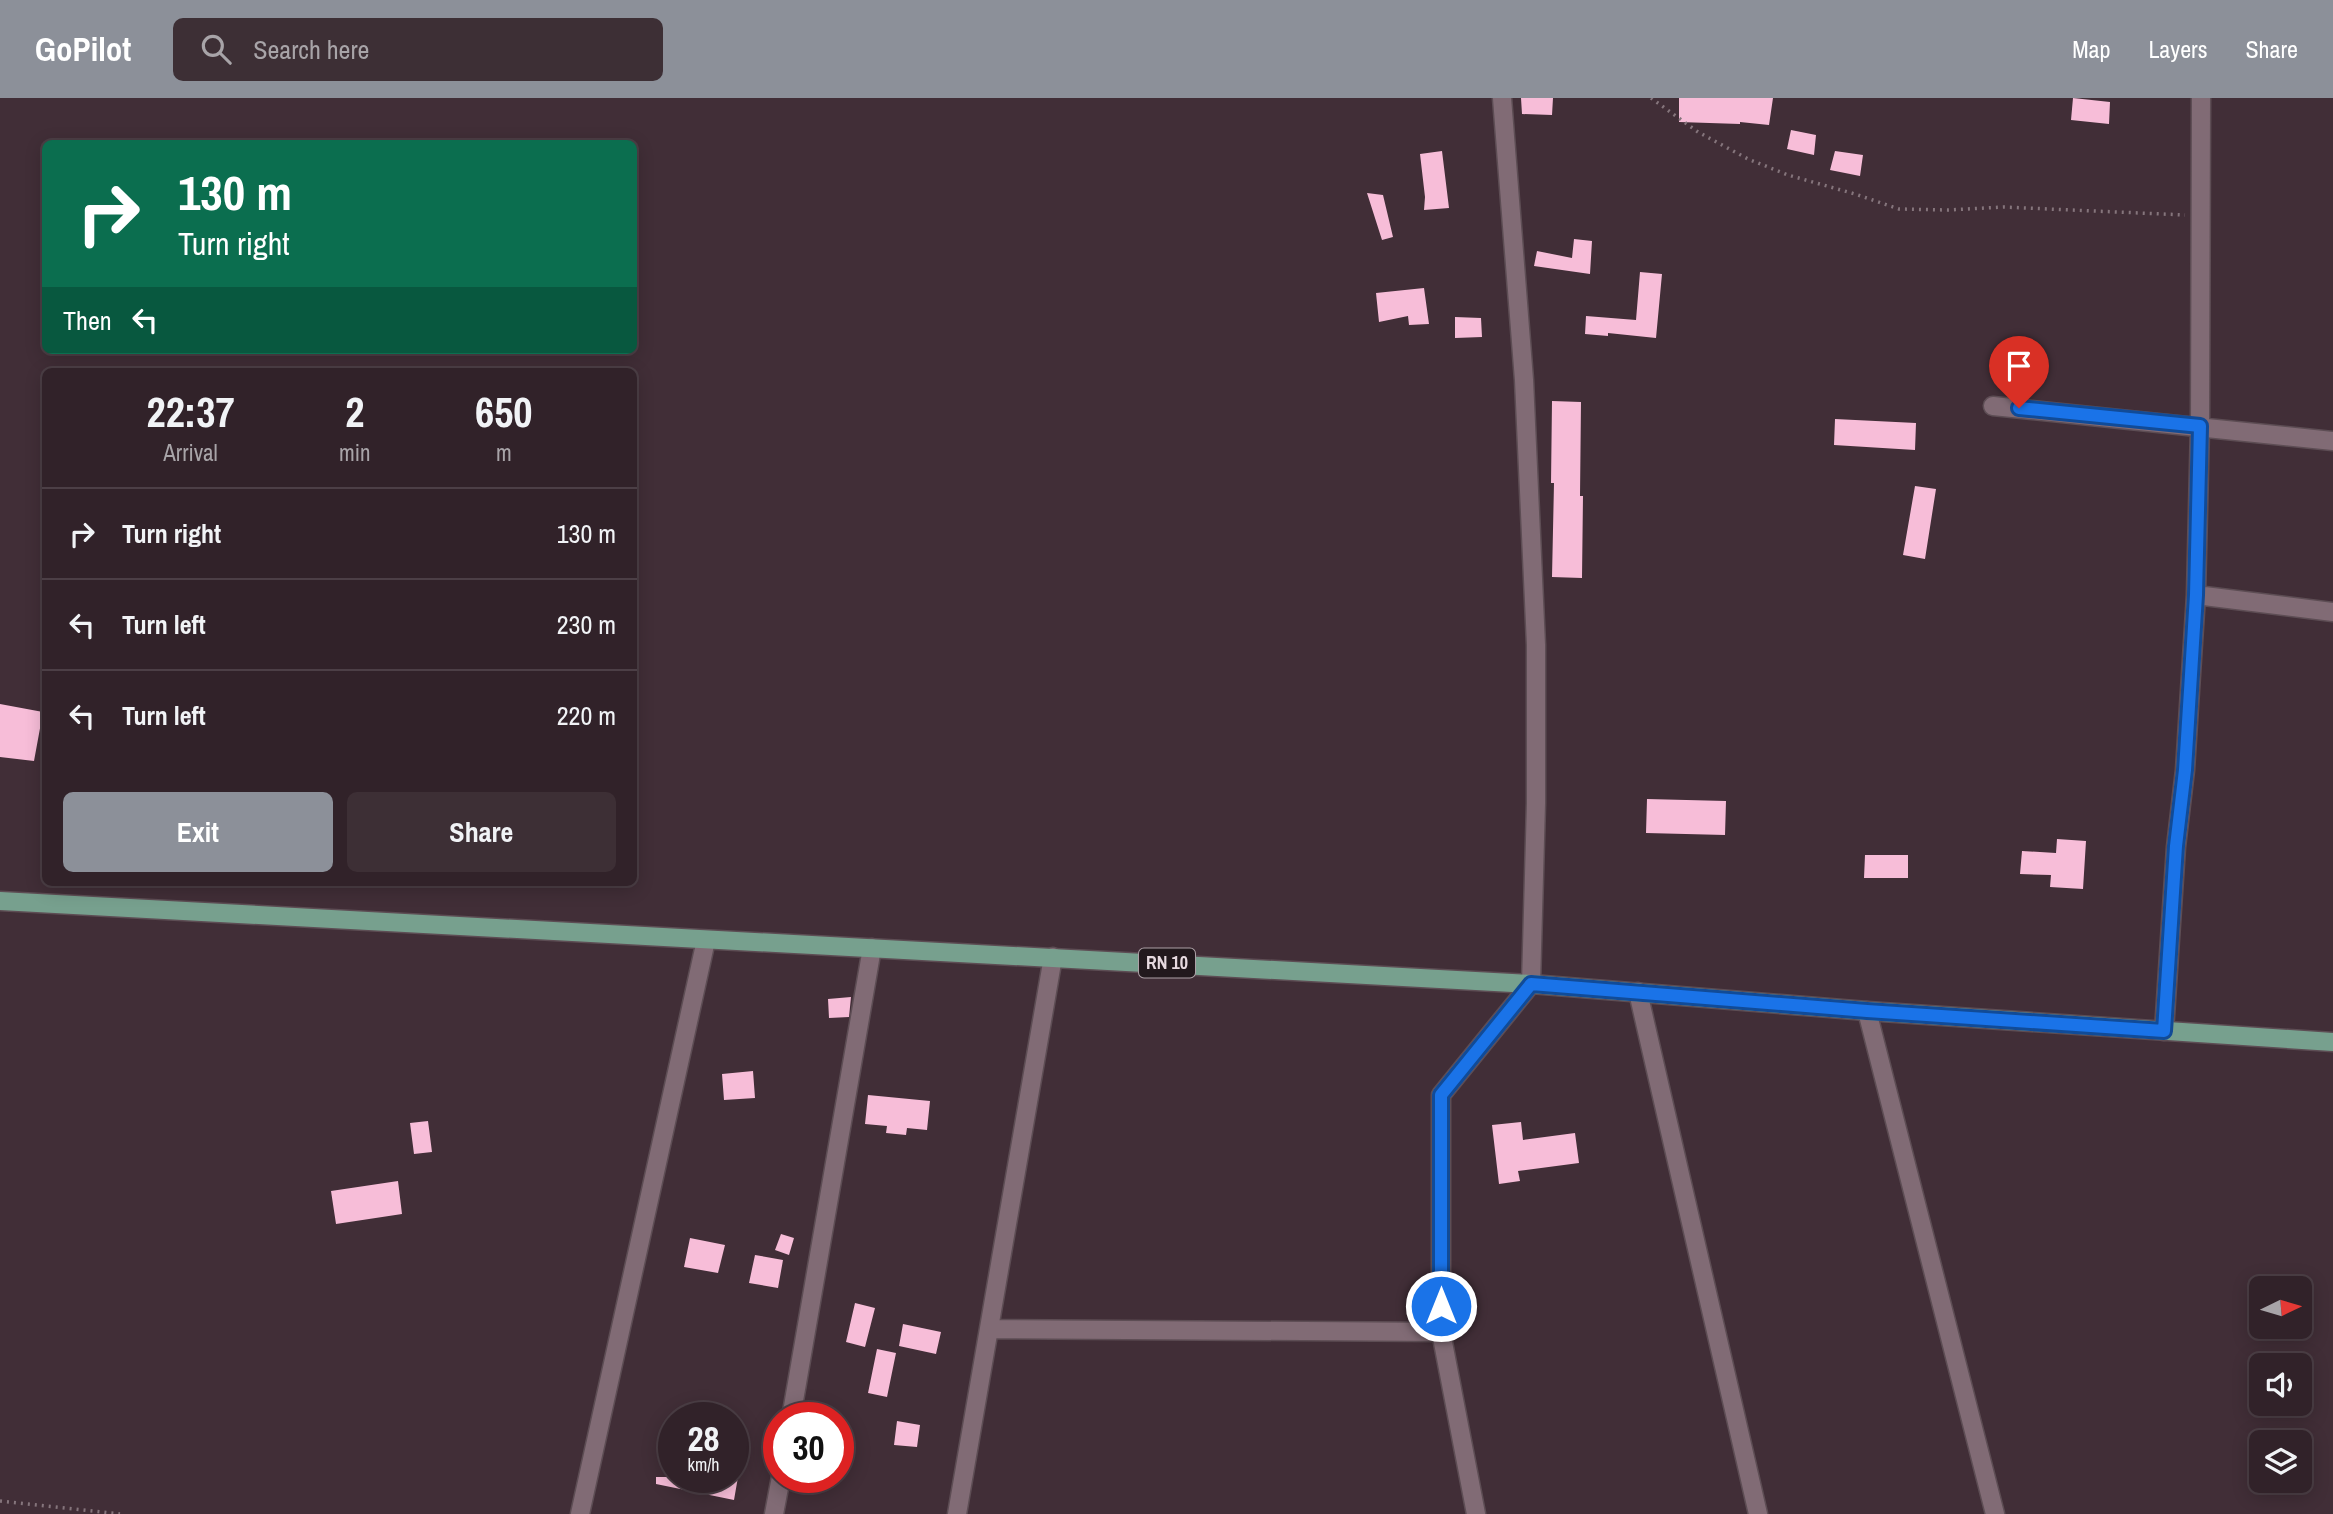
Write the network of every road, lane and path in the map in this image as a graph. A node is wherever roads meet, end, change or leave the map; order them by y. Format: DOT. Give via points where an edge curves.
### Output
graph roads {
  1 [pos="1502,98"];
  2 [pos="1651,98"];
  3 [pos="2201,98"];
  4 [pos="2201,216"];
  5 [pos="1993,406"];
  6 [pos="2200,426"];
  7 [pos="2333,441"];
  8 [pos="2196,595"];
  9 [pos="2333,612"];
  10 [pos="0,901"];
  11 [pos="706,940"];
  12 [pos="872,948"];
  13 [pos="1052,957"];
  14 [pos="1531,984"];
  15 [pos="1637,992"];
  16 [pos="1867,1011"];
  17 [pos="2164,1031"];
  18 [pos="2333,1042"];
  19 [pos="989,1329"];
  20 [pos="1441,1332"];
  21 [pos="794,1402"];
  22 [pos="778,1493"];
  23 [pos="0,1501"];
  24 [pos="120,1514"];
  25 [pos="580,1514"];
  26 [pos="774,1514"];
  27 [pos="957,1514"];
  28 [pos="1476,1514"];
  29 [pos="1758,1514"];
  30 [pos="1995,1514"];
  1 -- 14 [label="street" via="1524,380 1536,645"];
  2 -- 4 [label="path" via="1698,132 1748,159 1899,209 2003,207"];
  3 -- 4 [label="street"];
  4 -- 6 [label="street"];
  5 -- 6 [label="street"];
  6 -- 7 [label="street"];
  6 -- 8 [label="street"];
  8 -- 9 [label="street"];
  8 -- 17 [label="street"];
  10 -- 11 [label="main road, RN 10"];
  11 -- 12 [label="main road, RN 10"];
  11 -- 25 [label="street"];
  12 -- 13 [label="main road, RN 10"];
  12 -- 21 [label="street"];
  13 -- 14 [label="main road, RN 10"];
  13 -- 19 [label="street"];
  14 -- 15 [label="main road, RN 10"];
  14 -- 20 [label="street" via="1441,1095"];
  15 -- 16 [label="main road, RN 10"];
  15 -- 29 [label="street"];
  16 -- 17 [label="main road, RN 10"];
  16 -- 30 [label="street"];
  17 -- 18 [label="main road, RN 10"];
  19 -- 20 [label="street"];
  19 -- 27 [label="street"];
  20 -- 28 [label="street"];
  22 -- 26 [label="street"];
  23 -- 24 [label="path"];
}
